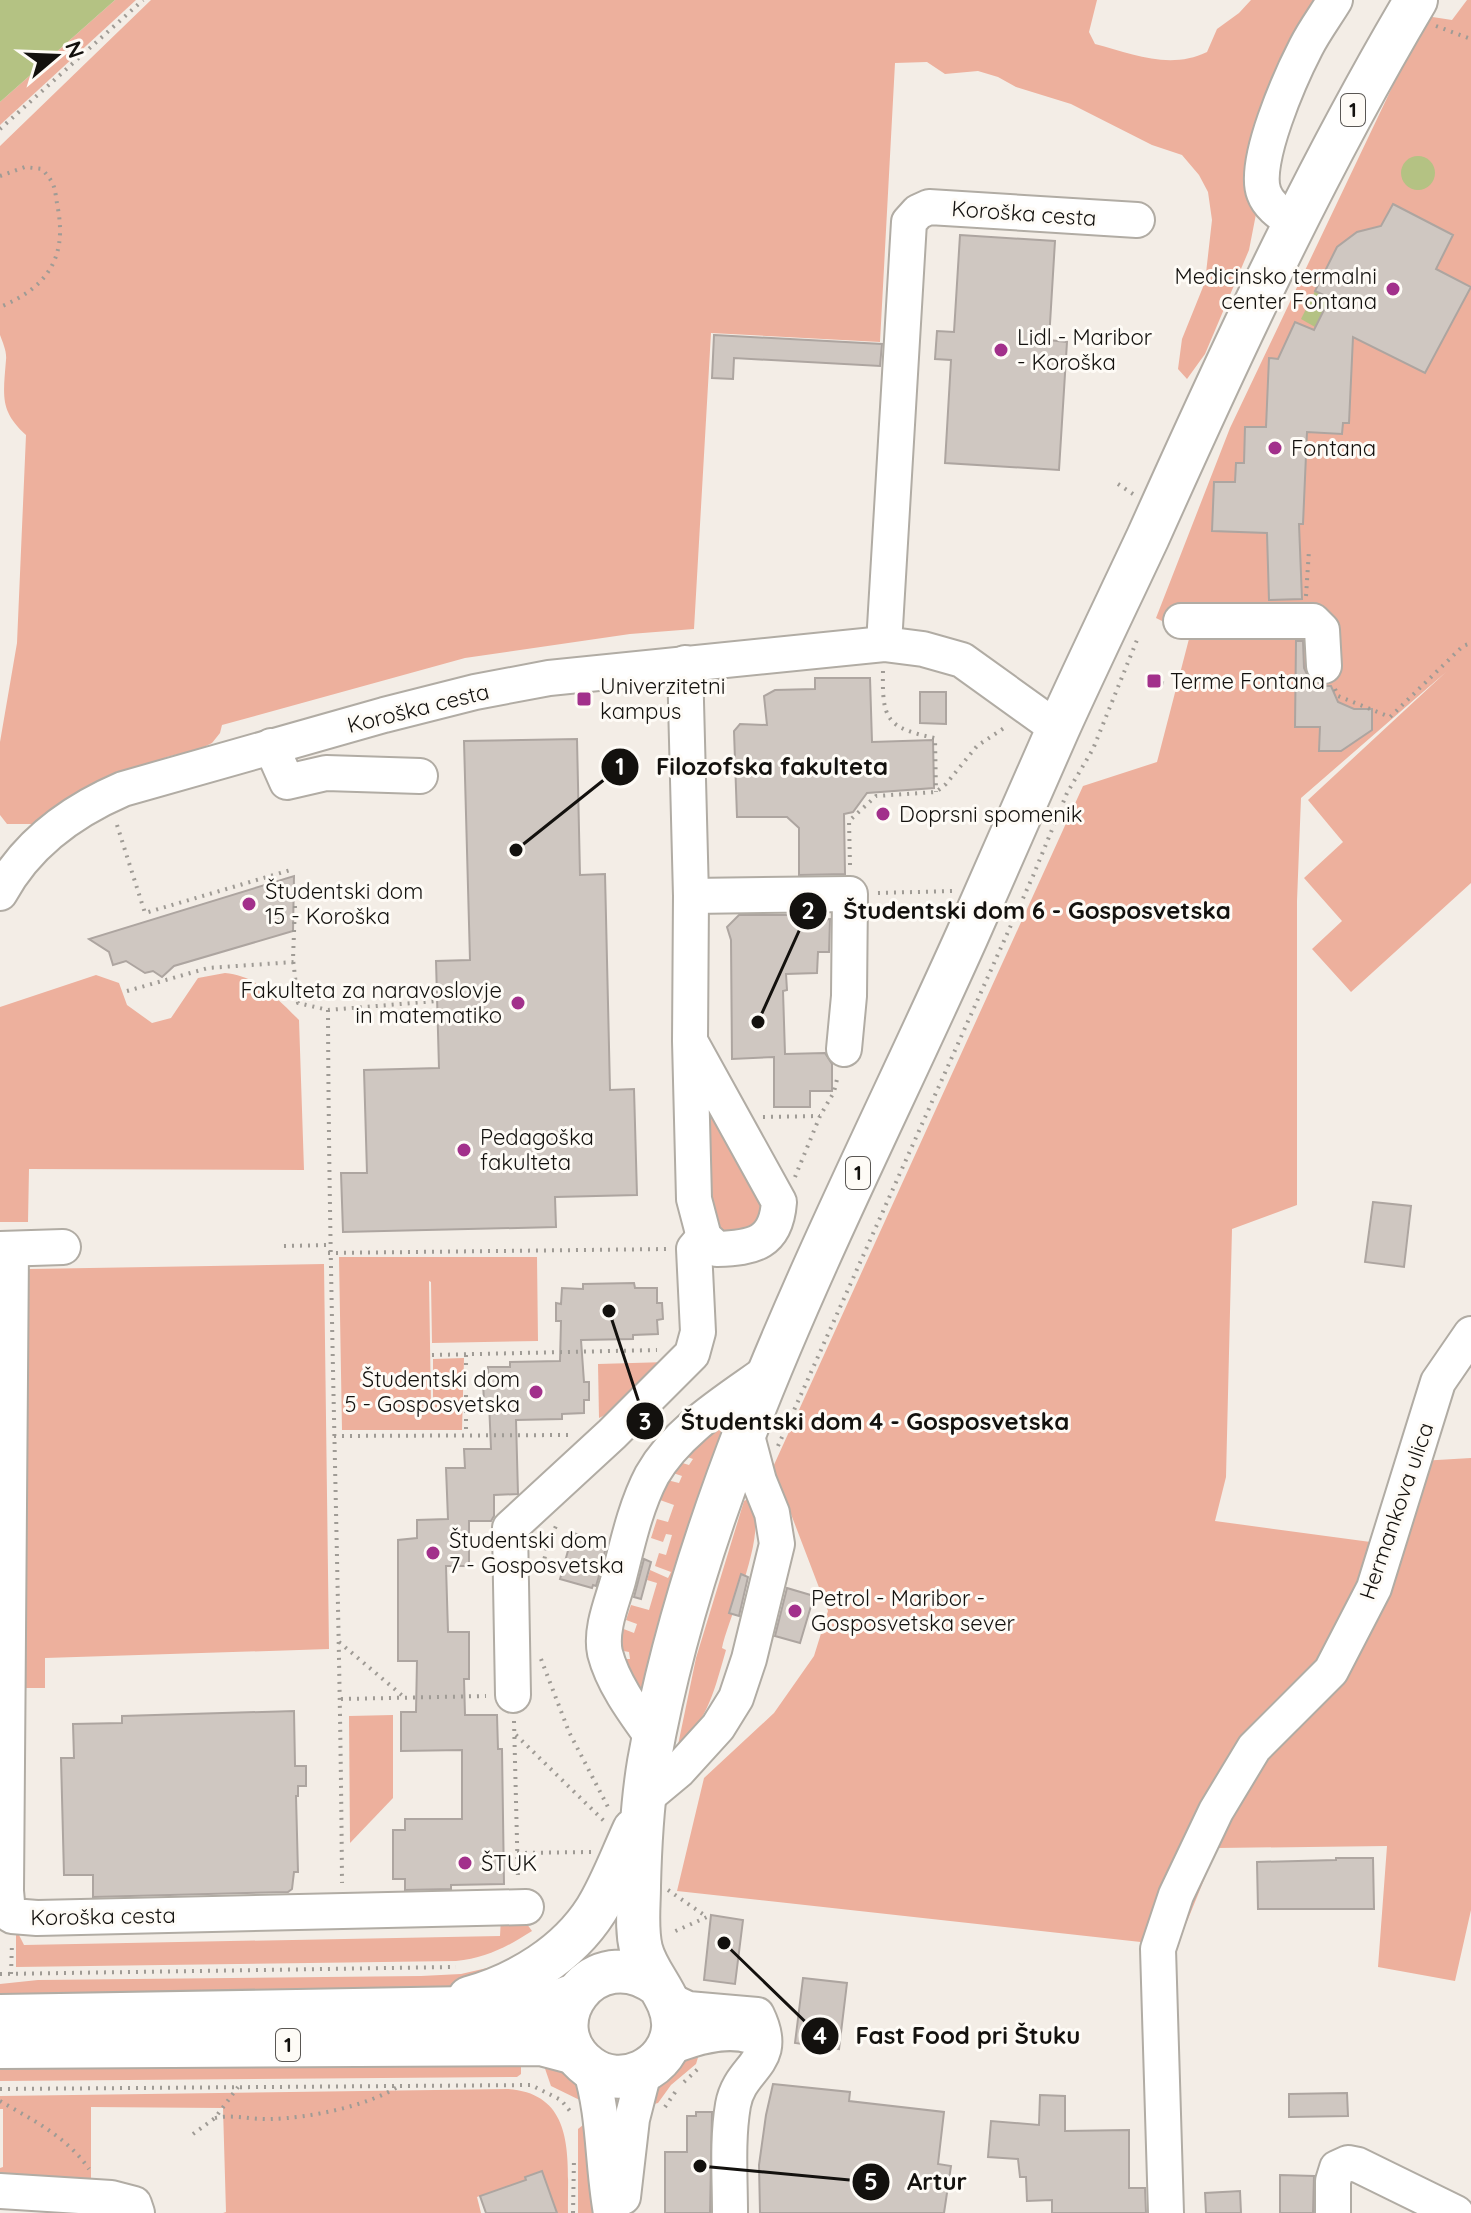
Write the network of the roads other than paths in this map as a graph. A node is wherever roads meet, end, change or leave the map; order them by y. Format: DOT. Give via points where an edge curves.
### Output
graph roads {
  1 [pos="1335,0"];
  2 [pos="1425,13"];
  3 [pos="1137,220"];
  4 [pos="1294,223"];
  5 [pos="1181,621"];
  6 [pos="884,644"];
  7 [pos="685,663"];
  8 [pos="1324,666"];
  9 [pos="1044,719"];
  10 [pos="271,746"];
  11 [pos="420,776"];
  12 [pos="0,893"];
  13 [pos="691,896"];
  14 [pos="690,1041"];
  15 [pos="844,1049"];
  16 [pos="699,1243"];
  17 [pos="63,1247"];
  18 [pos="6,1249"];
  19 [pos="1471,1334"];
  20 [pos="771,1369"];
  21 [pos="746,1432"];
  22 [pos="513,1695"];
  23 [pos="653,1738"];
  24 [pos="630,1814"];
  25 [pos="526,1907"];
  26 [pos="591,1983"];
  27 [pos="662,1992"];
  28 [pos="422,2010"];
  29 [pos="0,2016"];
  30 [pos="761,2030"];
  31 [pos="0,2047"];
  32 [pos="582,2060"];
  33 [pos="656,2060"];
  34 [pos="0,2191"];
  35 [pos="124,2206"];
  36 [pos="1333,2210"];
  37 [pos="611,2213"];
  38 [pos="621,2213"];
  39 [pos="730,2213"];
  40 [pos="1166,2213"];
  41 [pos="1456,2213"];
  1 -- 4 [label="street" via="1307,45 1265,152 1263,192"];
  2 -- 4 [label="main road, 1" via="1378,64"];
  3 -- 6 [label="street, Koroška cesta" via="929,207 909,222"];
  4 -- 9 [label="main road, 1"];
  5 -- 8 [label="street" via="1313,621 1322,630"];
  6 -- 7 [label="street, Koroška cesta"];
  6 -- 9 [label="street, Koroška cesta" via="962,660"];
  7 -- 10 [label="street, Koroška cesta" via="490,689"];
  7 -- 13 [label="street"];
  9 -- 20 [label="main road, 1" via="1000,864"];
  10 -- 11 [label="street" via="287,782 326,773"];
  10 -- 12 [label="street, Koroška cesta" via="90,803 37,844 12,870"];
  13 -- 14 [label="street"];
  13 -- 15 [label="street" via="850,894"];
  14 -- 16 [label="street"];
  14 -- 16 [label="street" via="779,1202 773,1231 752,1246 717,1249"];
  16 -- 22 [label="street" via="698,1332 692,1354 510,1528"];
  17 -- 18 [label="street, Koroška cesta"];
  18 -- 25 [label="street, Koroška cesta" via="8,1913 37,1918"];
  19 -- 40 [label="street, Hermankova ulica" via="1438,1382 1374,1588 1331,1671 1254,1748 1216,1811 1176,1895 1158,1949"];
  20 -- 21 [label="main road, 1"];
  20 -- 23 [label="street" via="676,1445 653,1474 634,1521 606,1624 604,1651 614,1677"];
  21 -- 23 [label="main road, 1" via="679,1626"];
  21 -- 24 [label="street" via="777,1544 749,1659 736,1698 718,1727"];
  23 -- 24 [label="main road, 1"];
  24 -- 26 [label="main road, 1" via="624,1873"];
  24 -- 27 [label="main road, 1" via="638,1933 643,1956"];
  24 -- 28 [label="main road, 1" via="595,1911 559,1952 519,1980"];
  26 -- 27 [label="main road" via="634,1972"];
  26 -- 28 [label="main road, 1" via="553,2003"];
  26 -- 32 [label="main road" via="567,2014 568,2034"];
  27 -- 30 [label="street" via="688,2009"];
  27 -- 33 [label="main road, 1" via="673,2024"];
  28 -- 29 [label="main road, 1"];
  30 -- 33 [label="street" via="690,2039"];
  30 -- 39 [label="street" via="760,2059 732,2108"];
  31 -- 32 [label="main road, 1" via="541,2044"];
  32 -- 33 [label="main road, 1" via="607,2076 626,2077"];
  32 -- 37 [label="street" via="599,2095"];
  33 -- 38 [label="street" via="632,2119"];
  34 -- 35 [label="street"];
  36 -- 41 [label="street" via="1337,2168 1348,2163"];
}
